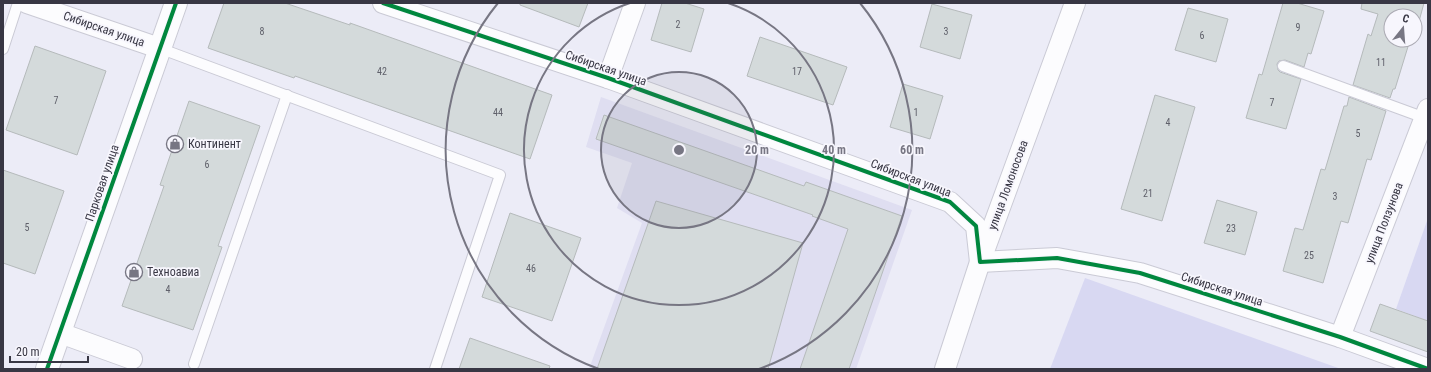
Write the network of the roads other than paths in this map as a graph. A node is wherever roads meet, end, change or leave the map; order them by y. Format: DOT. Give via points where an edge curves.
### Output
graph roads {
  1 [pos="18,3"];
  2 [pos="27,3"];
  3 [pos="176,3"];
  4 [pos="383,3"];
  5 [pos="635,3"];
  6 [pos="1075,3"];
  7 [pos="159,48"];
  8 [pos="3,49"];
  9 [pos="1283,66"];
  10 [pos="608,78"];
  11 [pos="287,95"];
  12 [pos="1426,114"];
  13 [pos="980,262"];
  14 [pos="60,333"];
  15 [pos="1340,337"];
  16 [pos="132,359"];
  17 [pos="194,364"];
  18 [pos="47,369"];
  19 [pos="435,369"];
  20 [pos="945,369"];
  21 [pos="1428,369"];
  1 -- 8 [label="lane"];
  2 -- 7 [label="street, Сибирская улица"];
  3 -- 7 [label="street, Парковая улица"];
  4 -- 10 [label="street, Сибирская улица"];
  5 -- 10 [label="street"];
  6 -- 13 [label="street, улица Ломоносова"];
  7 -- 11 [label="lane"];
  7 -- 14 [label="street, Парковая улица"];
  9 -- 12 [label="lane"];
  10 -- 13 [label="street, Сибирская улица" via="950,202 976,226"];
  11 -- 17 [label="lane"];
  11 -- 19 [label="lane" via="500,175"];
  12 -- 15 [label="street, улица Ползунова"];
  13 -- 15 [label="street, Сибирская улица" via="1057,258 1140,273"];
  13 -- 20 [label="street, улица Ломоносова"];
  14 -- 16 [label="street"];
  14 -- 18 [label="street, Парковая улица"];
  15 -- 21 [label="street, Сибирская улица"];
}
